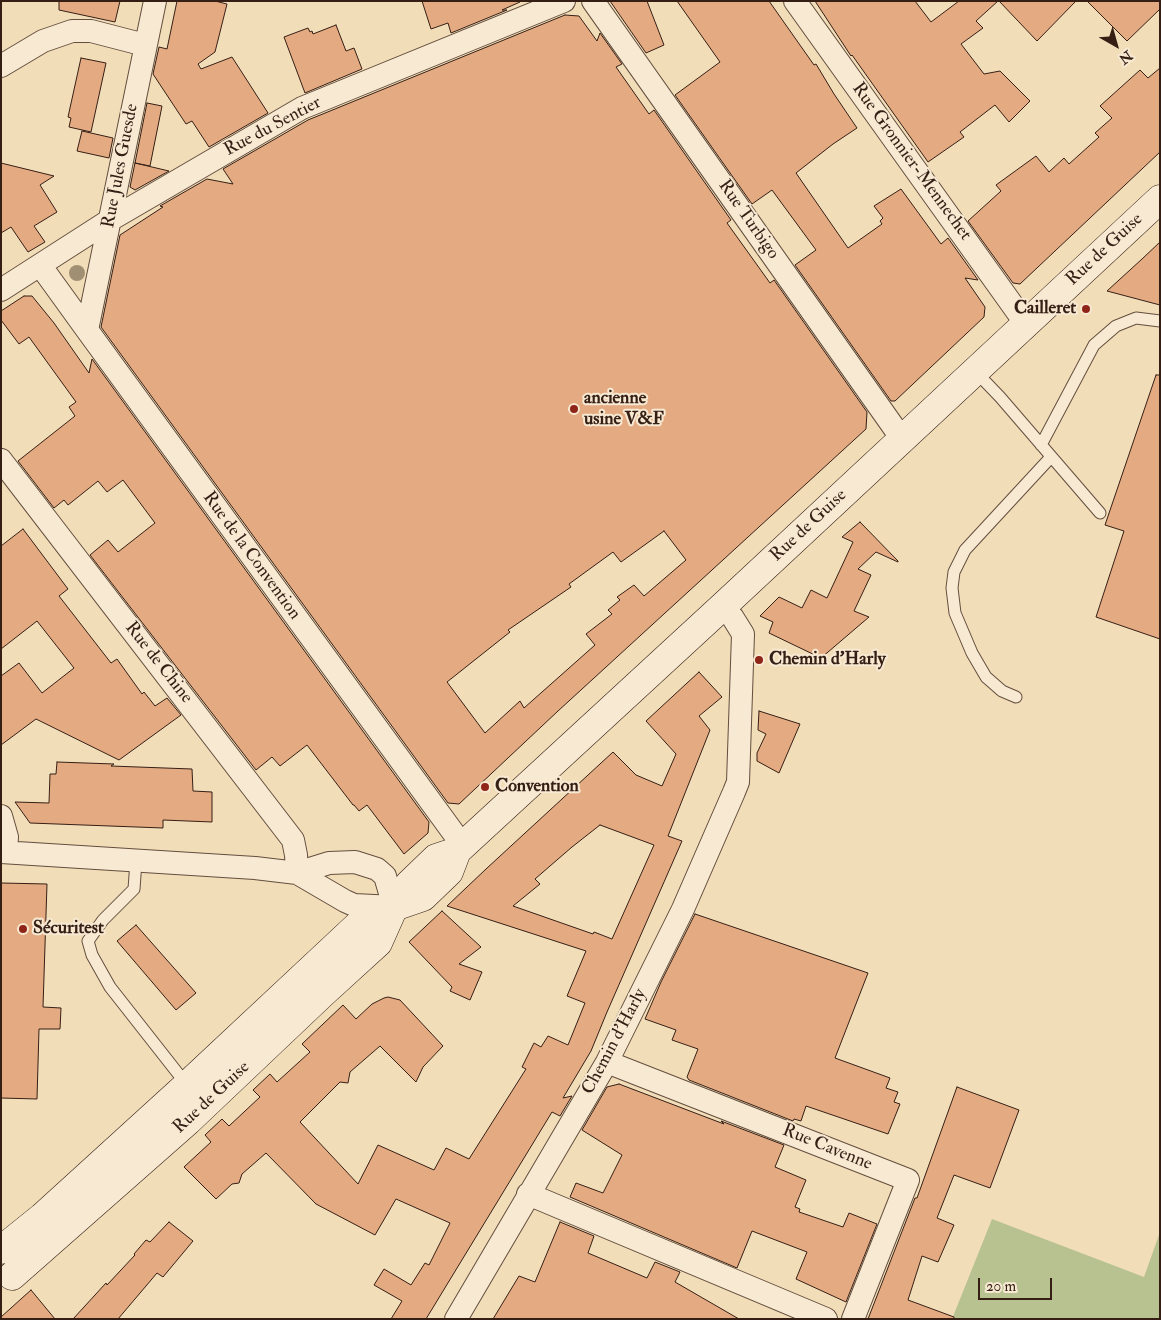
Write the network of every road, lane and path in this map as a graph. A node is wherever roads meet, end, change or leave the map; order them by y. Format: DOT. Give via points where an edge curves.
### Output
graph roads {
  1 [pos="155,1"];
  2 [pos="564,1"];
  3 [pos="593,1"];
  4 [pos="796,1"];
  5 [pos="145,45"];
  6 [pos="1,66"];
  7 [pos="1160,199"];
  8 [pos="110,220"];
  9 [pos="40,265"];
  10 [pos="1,290"];
  11 [pos="1160,321"];
  12 [pos="1026,324"];
  13 [pos="87,330"];
  14 [pos="975,371"];
  15 [pos="902,439"];
  16 [pos="1041,445"];
  17 [pos="1051,457"];
  18 [pos="1,460"];
  19 [pos="1100,513"];
  20 [pos="723,606"];
  21 [pos="1016,698"];
  22 [pos="1,816"];
  23 [pos="460,848"];
  24 [pos="4,852"];
  25 [pos="136,861"];
  26 [pos="297,873"];
  27 [pos="394,907"];
  28 [pos="608,1062"];
  29 [pos="187,1085"];
  30 [pos="528,1194"];
  31 [pos="1,1250"];
  32 [pos="5,1274"];
  33 [pos="456,1319"];
  34 [pos="826,1319"];
  35 [pos="852,1319"];
  1 -- 5 [label="street, Rue Jules Guesde"];
  2 -- 8 [label="street, Rue du Sentier" via="302,108"];
  3 -- 15 [label="street, Rue Turbigo"];
  4 -- 12 [label="street, Rue Gronnier-Mennechet"];
  5 -- 6 [label="street" via="91,31 72,31 43,41"];
  5 -- 8 [label="street, Rue Jules Guesde"];
  7 -- 12 [label="main road, Rue de Guise"];
  8 -- 9 [label="street, Rue du Sentier"];
  8 -- 13 [label="street, Rue Jules Guesde"];
  9 -- 10 [label="street, Rue du Sentier"];
  9 -- 13 [label="street, Rue de la Convention"];
  11 -- 16 [label="lane" via="1136,318 1116,326 1094,345"];
  12 -- 14 [label="main road, Rue de Guise"];
  13 -- 23 [label="street, Rue de la Convention"];
  14 -- 15 [label="main road, Rue de Guise"];
  14 -- 16 [label="lane"];
  15 -- 20 [label="main road, Rue de Guise"];
  16 -- 17 [label="lane"];
  17 -- 19 [label="lane"];
  17 -- 21 [label="lane" via="965,550 954,572 955,613 972,653 986,677"];
  18 -- 26 [label="street, Rue de Chine" via="293,840"];
  20 -- 23 [label="main road, Rue de Guise"];
  20 -- 28 [label="street, Chemin d'Harly" via="743,634 738,782 683,909"];
  22 -- 24 [label="street" via="7,837"];
  23 -- 27 [label="main road, Rue de Guise" via="436,858 409,884"];
  24 -- 25 [label="street"];
  25 -- 26 [label="street"];
  25 -- 29 [label="lane" via="134,889 103,920 88,941 110,988"];
  26 -- 27 [label="street" via="354,905"];
  26 -- 27 [label="street" via="329,864 355,862 377,869 385,876"];
  27 -- 29 [label="main road, Rue de Guise" via="356,926"];
  27 -- 32 [label="main road, Rue de Guise" via="378,943 188,1121"];
  28 -- 30 [label="street, Chemin d'Harly"];
  28 -- 35 [label="street, Rue Cavenne" via="908,1180"];
  29 -- 31 [label="main road, Rue de Guise" via="42,1217"];
  30 -- 33 [label="street, Chemin d'Harly"];
  30 -- 34 [label="street"];
}
